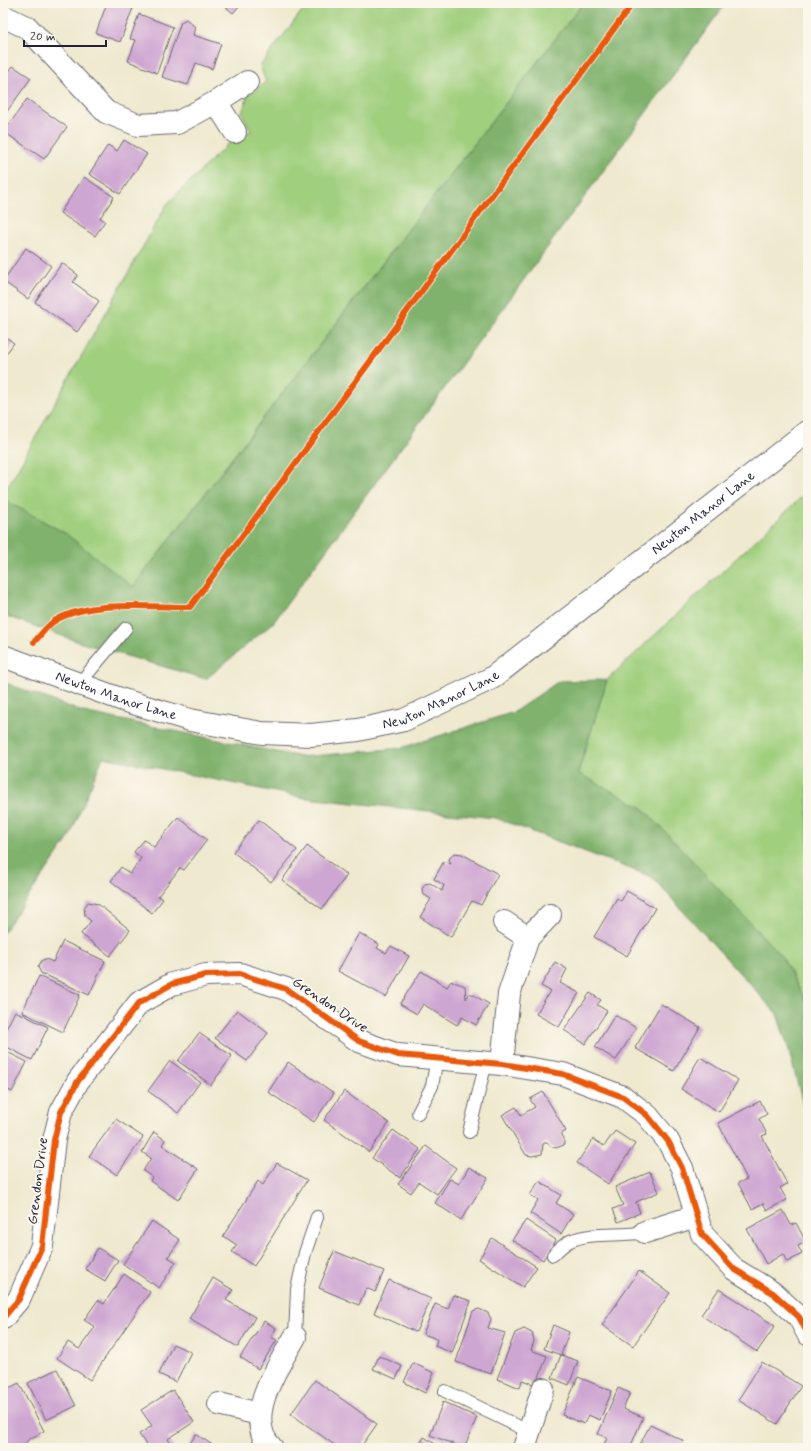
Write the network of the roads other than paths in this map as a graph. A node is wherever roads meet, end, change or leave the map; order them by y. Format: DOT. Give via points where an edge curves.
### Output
graph roads {
  1 [pos="3,16"];
  2 [pos="247,82"];
  3 [pos="216,102"];
  4 [pos="235,132"];
  5 [pos="808,431"];
  6 [pos="126,628"];
  7 [pos="3,656"];
  8 [pos="79,684"];
  9 [pos="550,915"];
  10 [pos="504,922"];
  11 [pos="528,938"];
  12 [pos="437,1058"];
  13 [pos="494,1063"];
  14 [pos="418,1113"];
  15 [pos="469,1132"];
  16 [pos="696,1216"];
  17 [pos="318,1217"];
  18 [pos="645,1232"];
  19 [pos="553,1255"];
  20 [pos="3,1318"];
  21 [pos="808,1334"];
  22 [pos="295,1337"];
  23 [pos="543,1389"];
  24 [pos="445,1391"];
  25 [pos="219,1404"];
  26 [pos="259,1414"];
  27 [pos="529,1443"];
  28 [pos="272,1448"];
  1 -- 3 [label="street" via="28,28 106,112 138,125 177,123"];
  2 -- 3 [label="street"];
  3 -- 4 [label="street"];
  5 -- 8 [label="street, Newton Manor Lane" via="492,678 404,720 358,730 311,735 262,733 190,720"];
  6 -- 8 [label="lane"];
  7 -- 8 [label="street, Newton Manor Lane"];
  9 -- 11 [label="street"];
  10 -- 11 [label="street"];
  11 -- 13 [label="street" via="509,994"];
  12 -- 13 [label="street, Grendon Drive"];
  12 -- 14 [label="lane" via="432,1086"];
  12 -- 20 [label="street, Grendon Drive" via="398,1055 359,1041 286,988 240,974 206,975 172,984 139,1003 78,1081 61,1112 54,1140 42,1246 19,1299"];
  13 -- 15 [label="lane"];
  13 -- 16 [label="street, Grendon Drive" via="563,1074 599,1086 629,1101 647,1115 668,1141 682,1168"];
  16 -- 18 [label="street"];
  16 -- 21 [label="street, Grendon Drive" via="702,1234 734,1269 773,1293 799,1317"];
  17 -- 22 [label="lane" via="305,1253 297,1290"];
  18 -- 19 [label="lane" via="579,1238 569,1242"];
  22 -- 26 [label="street" via="269,1381"];
  23 -- 27 [label="street"];
  24 -- 27 [label="lane"];
  25 -- 26 [label="street"];
  26 -- 28 [label="street" via="265,1442"];
}
